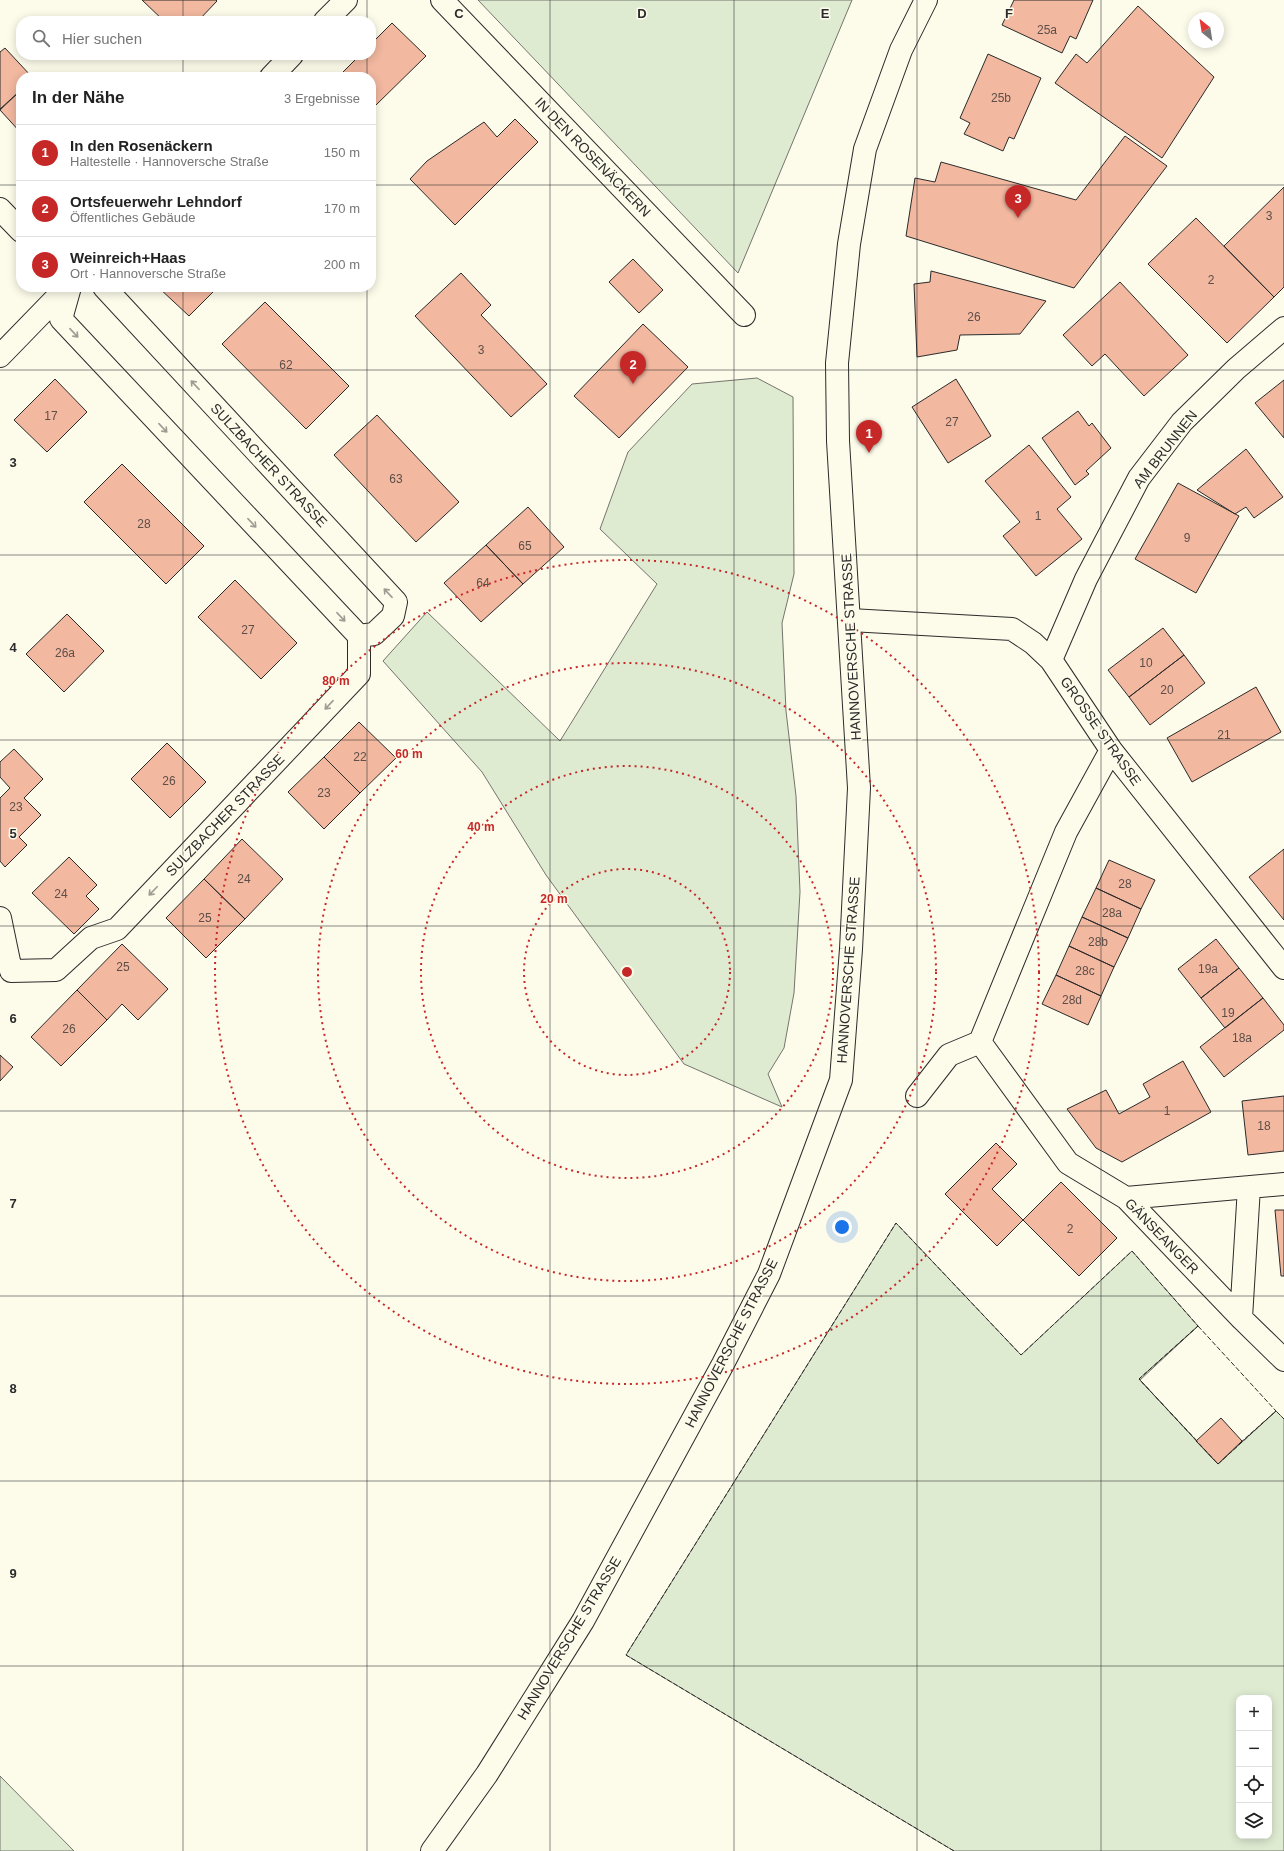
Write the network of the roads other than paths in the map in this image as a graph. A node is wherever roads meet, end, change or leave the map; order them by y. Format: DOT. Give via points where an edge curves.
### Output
graph roads {
  1 [pos="346,0"];
  2 [pos="442,0"];
  3 [pos="926,0"];
  4 [pos="330,16"];
  5 [pos="287,60"];
  6 [pos="276,72"];
  7 [pos="0,209"];
  8 [pos="16,226"];
  9 [pos="63,292"];
  10 [pos="67,292"];
  11 [pos="109,292"];
  12 [pos="744,315"];
  13 [pos="1284,328"];
  14 [pos="0,356"];
  15 [pos="850,620"];
  16 [pos="359,636"];
  17 [pos="1051,660"];
  18 [pos="1111,750"];
  19 [pos="0,918"];
  20 [pos="1284,968"];
  21 [pos="980,1042"];
  22 [pos="917,1096"];
  23 [pos="1284,1184"];
  24 [pos="1249,1188"];
  25 [pos="1126,1198"];
  26 [pos="1240,1318"];
  27 [pos="1284,1360"];
  28 [pos="432,1851"];
  1 -- 4 [label="street"];
  2 -- 12 [label="street, IN DEN ROSENÄCKERN"];
  3 -- 15 [label="street, HANNOVERSCHE STRASSE" via="901,50 865,149 849,244 837,363 838,441"];
  5 -- 6 [label="street"];
  7 -- 8 [label="street"];
  9 -- 14 [label="street"];
  10 -- 16 [label="street, one-way" via="61,319"];
  16 -- 11 [label="street, SULZBACHER STRASSE, one-way" via="374,634 393,616 396,602"];
  13 -- 17 [label="street, AM BRUNNEN" via="1236,369 1182,422 1139,478 1086,579"];
  15 -- 17 [label="street, GROSSE STRASSE" via="1012,629 1034,643"];
  15 -- 28 [label="street, HANNOVERSCHE STRASSE" via="859,788 841,1080 769,1274 723,1364 583,1621 487,1774"];
  16 -- 19 [label="street, SULZBACHER STRASSE, one-way" via="359,674 117,929 92,938 56,970 11,971"];
  17 -- 18 [label="street, GROSSE STRASSE"];
  18 -- 20 [label="street, GROSSE STRASSE"];
  18 -- 21 [label="street" via="1066,832"];
  21 -- 22 [label="street" via="949,1055"];
  21 -- 25 [label="street, GÄNSEANGER" via="1068,1163"];
  23 -- 24 [label="street"];
  24 -- 25 [label="street"];
  24 -- 26 [label="street"];
  25 -- 26 [label="street, GÄNSEANGER"];
  26 -- 27 [label="street, GÄNSEANGER"];
}
